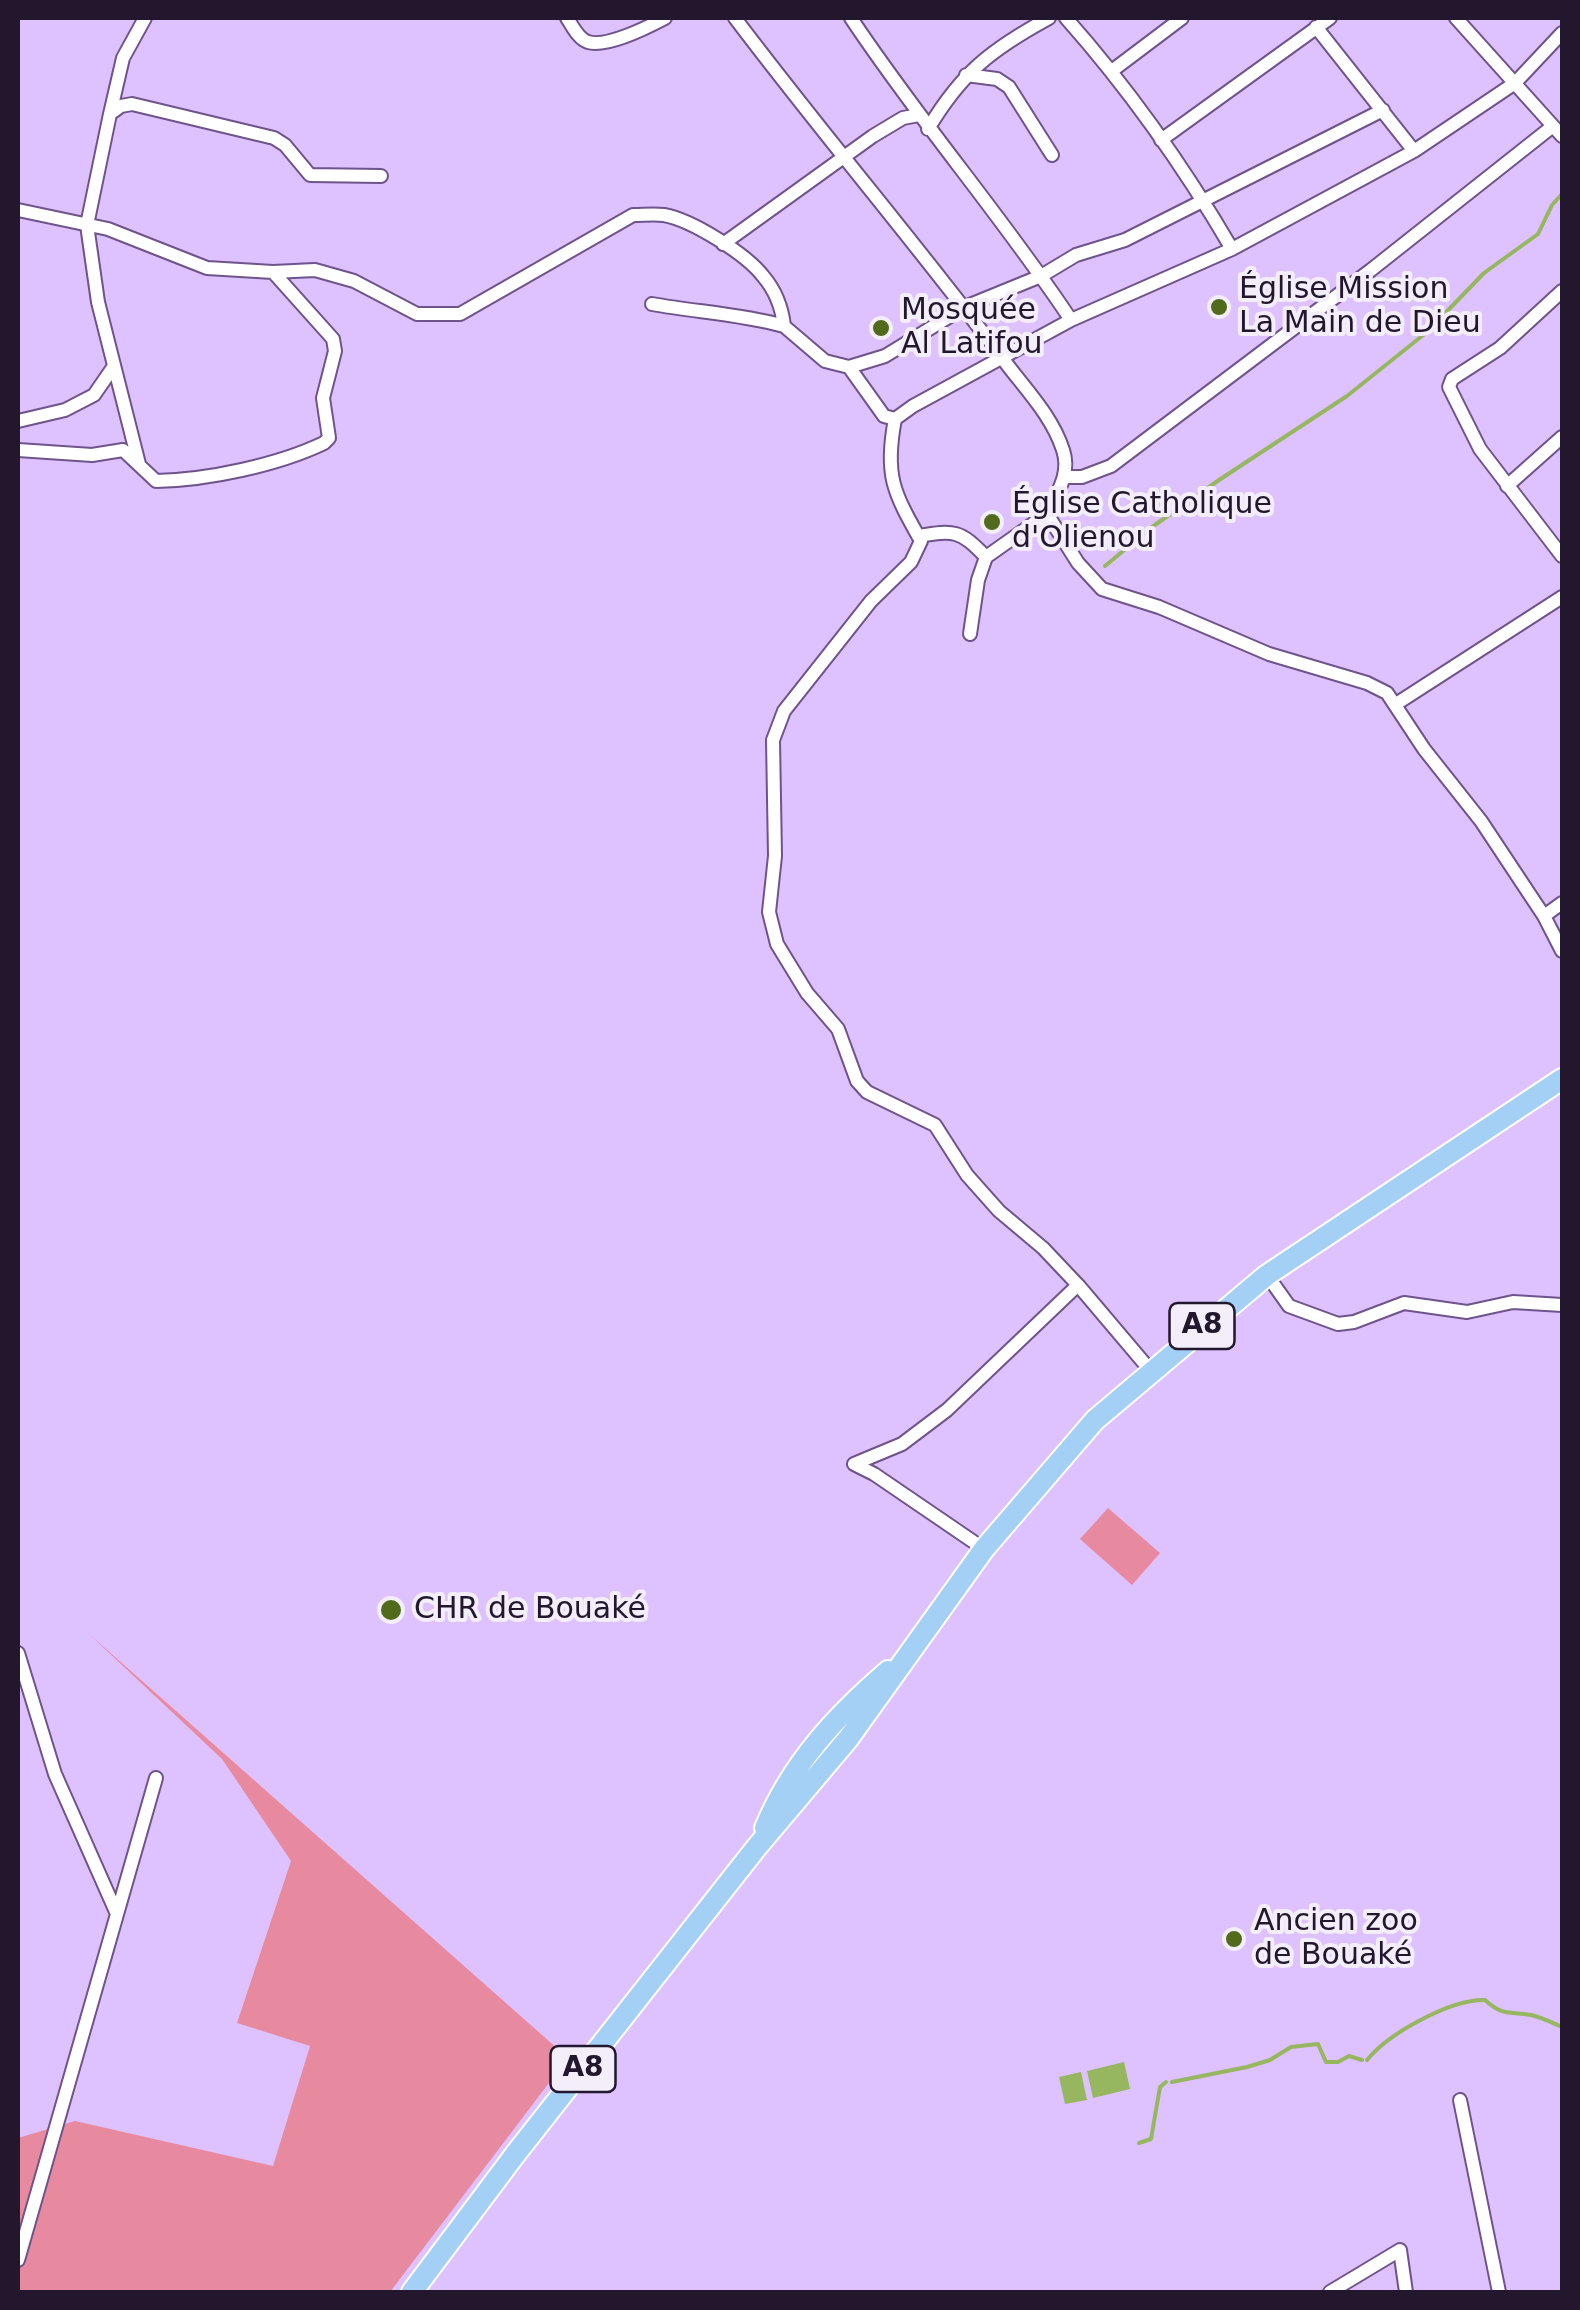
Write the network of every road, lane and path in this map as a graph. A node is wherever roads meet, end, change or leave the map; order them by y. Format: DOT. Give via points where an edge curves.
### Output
graph roads {
  1 [pos="145,18"];
  2 [pos="567,18"];
  3 [pos="664,18"];
  4 [pos="735,18"];
  5 [pos="851,18"];
  6 [pos="1049,18"];
  7 [pos="1066,18"];
  8 [pos="1182,18"];
  9 [pos="1330,18"];
  10 [pos="1456,18"];
  11 [pos="1316,26"];
  12 [pos="1562,33"];
  13 [pos="1113,70"];
  14 [pos="966,75"];
  15 [pos="1515,82"];
  16 [pos="1383,110"];
  17 [pos="110,114"];
  18 [pos="919,115"];
  19 [pos="928,129"];
  20 [pos="1558,131"];
  21 [pos="1161,140"];
  22 [pos="1414,151"];
  23 [pos="1052,154"];
  24 [pos="843,158"];
  25 [pos="380,176"];
  26 [pos="1202,199"];
  27 [pos="18,210"];
  28 [pos="87,224"];
  29 [pos="723,244"];
  30 [pos="1232,249"];
  31 [pos="274,272"];
  32 [pos="1041,276"];
  33 [pos="1562,292"];
  34 [pos="652,304"];
  35 [pos="966,307"];
  36 [pos="1071,320"];
  37 [pos="784,326"];
  38 [pos="1001,357"];
  39 [pos="114,366"];
  40 [pos="849,367"];
  41 [pos="895,419"];
  42 [pos="18,422"];
  43 [pos="1562,437"];
  44 [pos="18,450"];
  45 [pos="139,464"];
  46 [pos="1064,477"];
  47 [pos="1507,486"];
  48 [pos="1047,514"];
  49 [pos="918,536"];
  50 [pos="1562,556"];
  51 [pos="986,557"];
  52 [pos="1562,596"];
  53 [pos="970,634"];
  54 [pos="1396,704"];
  55 [pos="1562,903"];
  56 [pos="1544,916"];
  57 [pos="1562,951"];
  58 [pos="1562,1079"];
  59 [pos="1268,1274"];
  60 [pos="1078,1284"];
  61 [pos="1562,1305"];
  62 [pos="1150,1370"];
  63 [pos="984,1549"];
  64 [pos="18,1654"];
  65 [pos="156,1778"];
  66 [pos="117,1914"];
  67 [pos="1460,2100"];
  68 [pos="18,2260"];
  69 [pos="412,2292"];
  70 [pos="1330,2292"];
  71 [pos="1406,2292"];
  72 [pos="1499,2292"];
  1 -- 17 [label="street" via="123,58"];
  2 -- 3 [label="street" via="591,44"];
  4 -- 24 [label="street"];
  5 -- 18 [label="street"];
  6 -- 14 [label="street" via="994,49"];
  7 -- 13 [label="street"];
  8 -- 13 [label="street"];
  9 -- 11 [label="street"];
  10 -- 15 [label="street"];
  11 -- 16 [label="street"];
  11 -- 21 [label="street"];
  12 -- 15 [label="street"];
  13 -- 21 [label="street"];
  14 -- 19 [label="street"];
  14 -- 23 [label="street" via="1009,87"];
  15 -- 20 [label="street"];
  15 -- 22 [label="street"];
  16 -- 22 [label="street"];
  16 -- 26 [label="street"];
  17 -- 25 [label="street" via="132,104 206,120 274,138 310,175"];
  17 -- 28 [label="street"];
  18 -- 19 [label="street"];
  18 -- 24 [label="street"];
  19 -- 32 [label="street"];
  20 -- 46 [label="street" via="1110,466"];
  21 -- 26 [label="street"];
  22 -- 30 [label="street"];
  24 -- 29 [label="street"];
  24 -- 35 [label="street"];
  26 -- 30 [label="street"];
  26 -- 32 [label="street"];
  27 -- 28 [label="street"];
  28 -- 31 [label="street" via="206,268"];
  28 -- 39 [label="street"];
  29 -- 31 [label="street" via="684,221 633,216 460,314 417,314 354,281 316,270"];
  29 -- 37 [label="street" via="765,278"];
  30 -- 36 [label="street"];
  31 -- 45 [label="street" via="333,340 323,398 329,438 222,475 156,481"];
  32 -- 35 [label="street"];
  32 -- 36 [label="street"];
  33 -- 47 [label="street" via="1449,383 1470,432"];
  34 -- 37 [label="street"];
  35 -- 38 [label="street"];
  35 -- 40 [label="street" via="884,356"];
  36 -- 38 [label="street"];
  37 -- 40 [label="street" via="825,362"];
  38 -- 41 [label="street"];
  38 -- 46 [label="street" via="1044,410 1063,450"];
  39 -- 42 [label="street" via="94,395"];
  39 -- 45 [label="street"];
  40 -- 41 [label="street" via="884,416"];
  41 -- 49 [label="street" via="894,487"];
  43 -- 47 [label="street"];
  44 -- 45 [label="street" via="123,450"];
  46 -- 48 [label="street"];
  47 -- 50 [label="street"];
  48 -- 51 [label="street"];
  48 -- 54 [label="street" via="1102,589 1269,654 1367,683"];
  49 -- 51 [label="street" via="950,531 966,536"];
  49 -- 60 [label="street" via="911,562 870,601 784,711 773,740 769,912 777,944 838,1029 857,1081 935,1124 999,1212"];
  51 -- 53 [label="street"];
  52 -- 54 [label="street"];
  54 -- 56 [label="street"];
  55 -- 56 [label="street"];
  56 -- 57 [label="street"];
  58 -- 59 [label="main road, A8"];
  59 -- 61 [label="street" via="1289,1306 1338,1324 1404,1303 1467,1312 1513,1302"];
  59 -- 62 [label="main road, A8"];
  60 -- 62 [label="street"];
  60 -- 63 [label="street" via="947,1410 902,1444 854,1464"];
  62 -- 63 [label="main road, A8" via="1058,1459"];
  63 -- 69 [label="main road, A8" via="848,1740 756,1848"];
  64 -- 66 [label="street" via="55,1774"];
  65 -- 66 [label="street"];
  66 -- 68 [label="street"];
  67 -- 72 [label="street"];
  70 -- 71 [label="street" via="1400,2250"];
}
